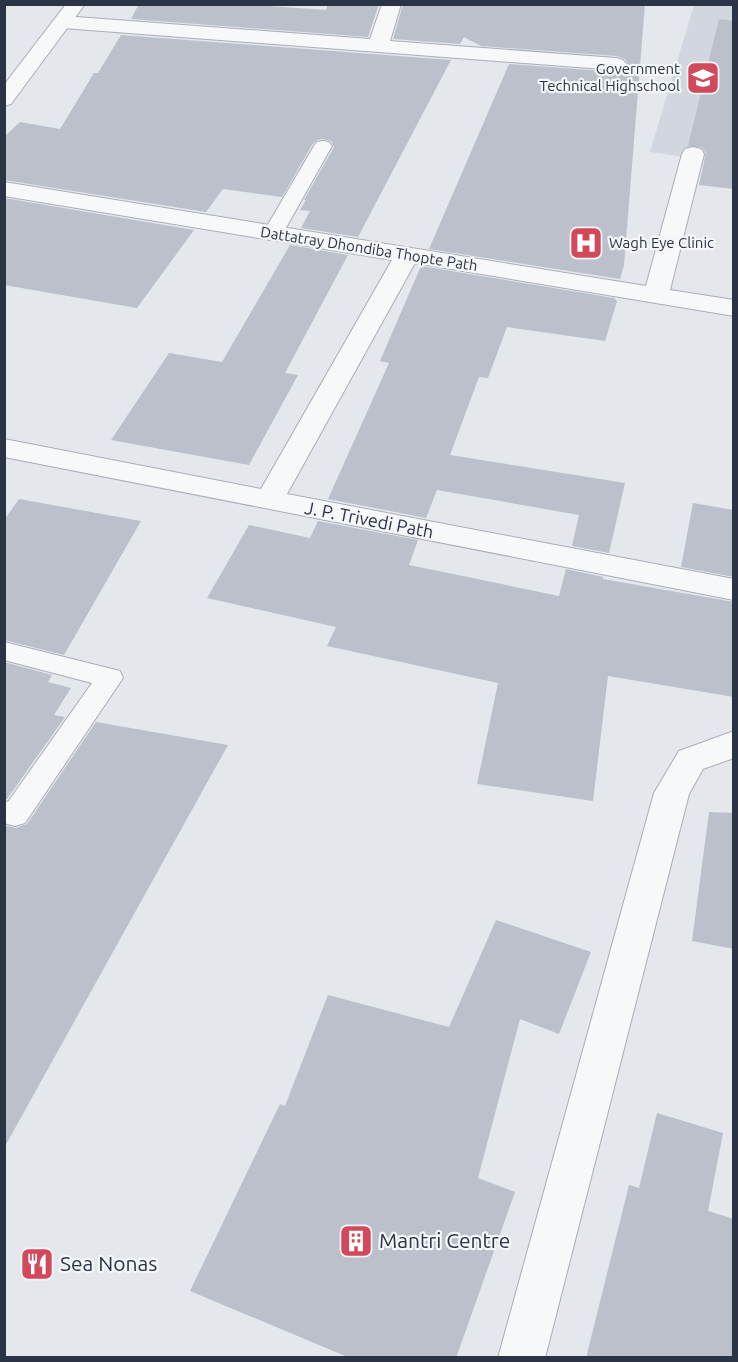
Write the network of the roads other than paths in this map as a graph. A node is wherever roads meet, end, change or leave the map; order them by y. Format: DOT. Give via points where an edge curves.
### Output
graph roads {
  1 [pos="76,4"];
  2 [pos="392,4"];
  3 [pos="63,22"];
  4 [pos="378,46"];
  5 [pos="616,64"];
  6 [pos="4,100"];
  7 [pos="323,146"];
  8 [pos="693,154"];
  9 [pos="4,189"];
  10 [pos="273,233"];
  11 [pos="408,255"];
  12 [pos="656,296"];
  13 [pos="734,308"];
  14 [pos="4,448"];
  15 [pos="268,501"];
  16 [pos="734,590"];
  17 [pos="4,651"];
  18 [pos="734,744"];
  19 [pos="4,813"];
  20 [pos="521,1358"];
  1 -- 3 [label="street"];
  2 -- 4 [label="street"];
  3 -- 4 [label="street"];
  3 -- 6 [label="street"];
  4 -- 5 [label="street"];
  7 -- 10 [label="lane"];
  8 -- 12 [label="street"];
  9 -- 10 [label="street, Dattatray Dhondiba Thopte Path"];
  10 -- 11 [label="street, Dattatray Dhondiba Thopte Path"];
  11 -- 12 [label="street, Dattatray Dhondiba Thopte Path"];
  11 -- 15 [label="street"];
  12 -- 13 [label="street, Dattatray Dhondiba Thopte Path"];
  14 -- 15 [label="street, J. P. Trivedi Path"];
  15 -- 16 [label="street, J. P. Trivedi Path"];
  17 -- 19 [label="lane" via="110,678 15,815"];
  18 -- 20 [label="street" via="691,760 672,793"];
}
